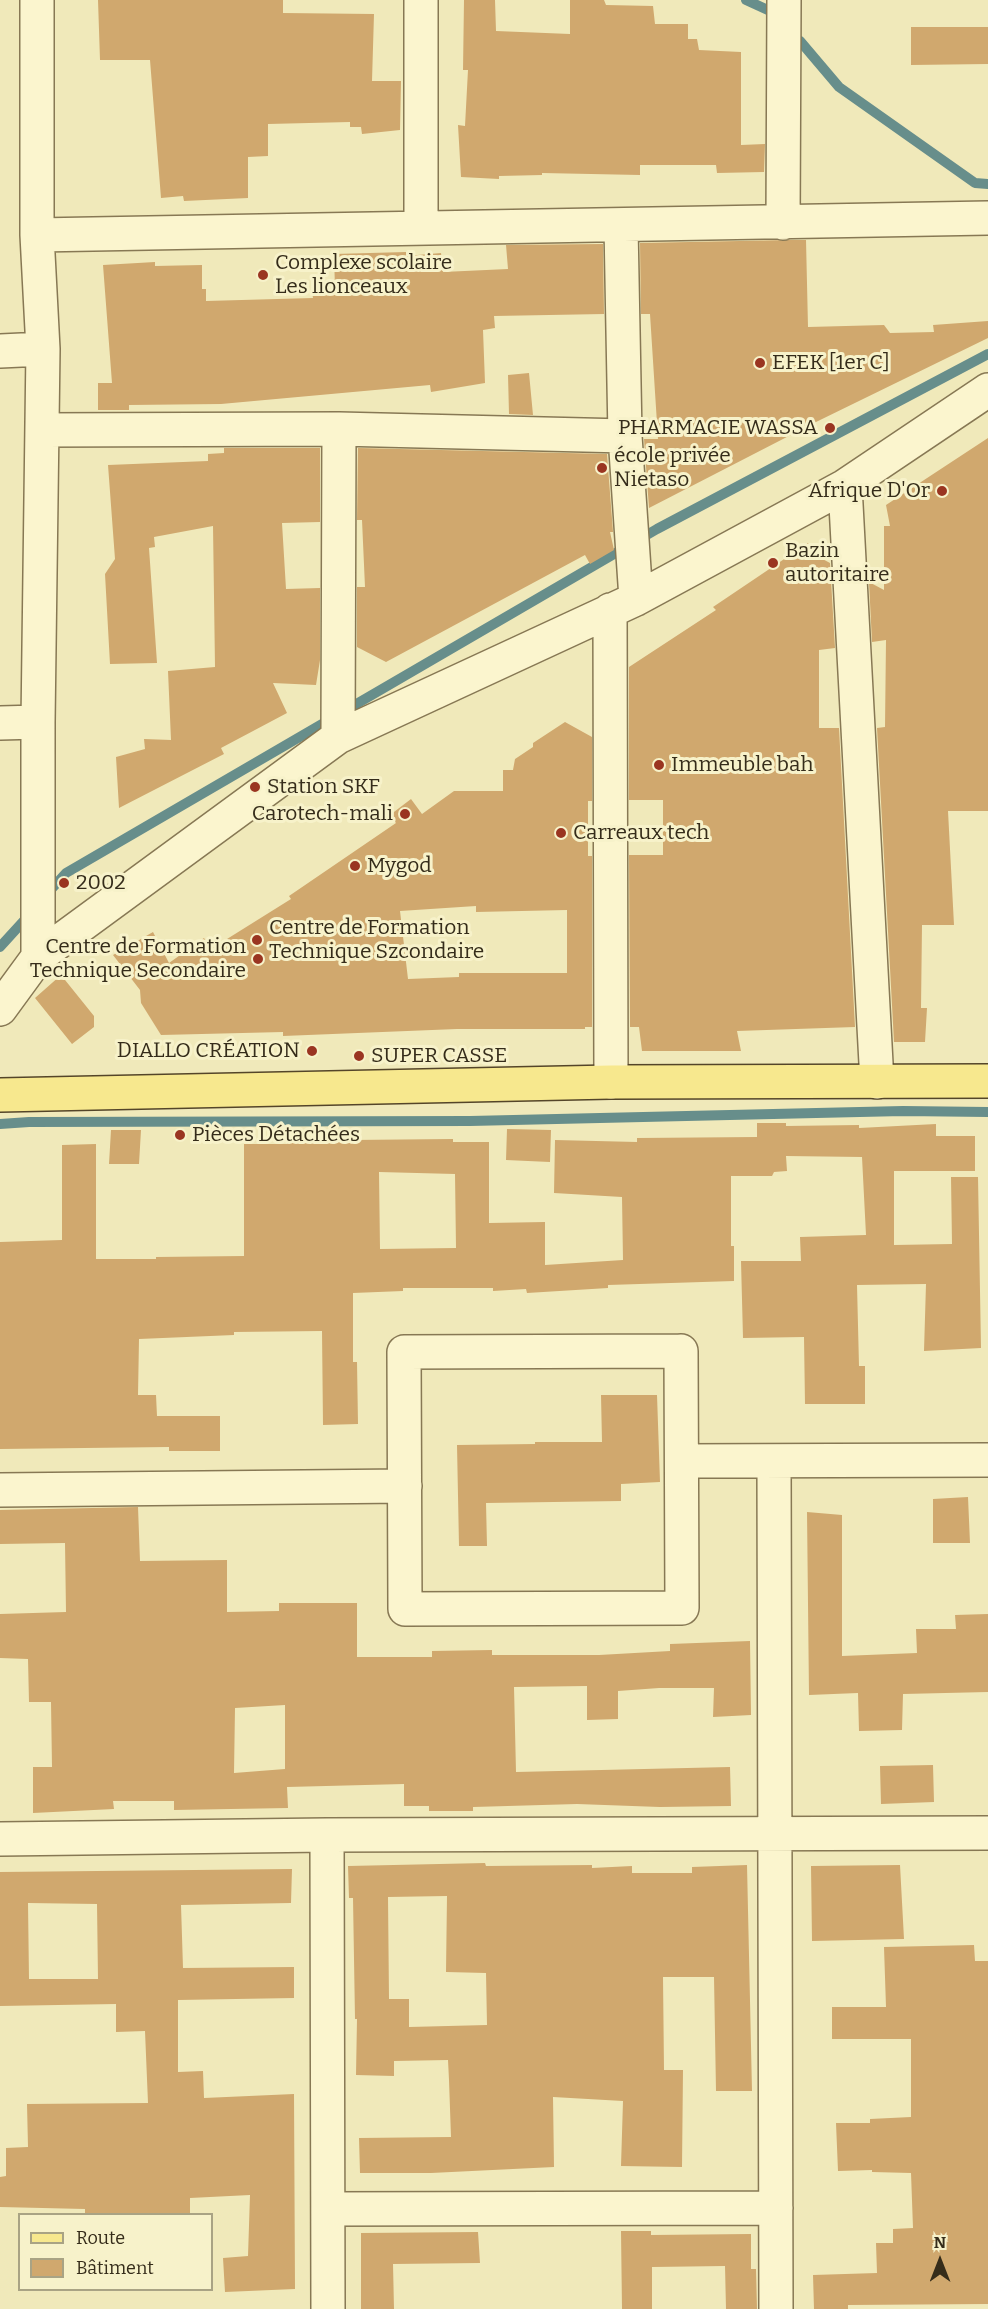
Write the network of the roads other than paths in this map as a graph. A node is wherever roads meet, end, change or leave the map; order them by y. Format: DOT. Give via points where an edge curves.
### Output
graph roads {
  1 [pos="37,0"];
  2 [pos="421,0"];
  3 [pos="784,0"];
  4 [pos="988,218"];
  5 [pos="783,223"];
  6 [pos="621,226"];
  7 [pos="421,228"];
  8 [pos="37,235"];
  9 [pos="43,350"];
  10 [pos="0,351"];
  11 [pos="988,390"];
  12 [pos="339,429"];
  13 [pos="43,430"];
  14 [pos="625,436"];
  15 [pos="845,486"];
  16 [pos="623,605"];
  17 [pos="38,722"];
  18 [pos="0,723"];
  19 [pos="338,737"];
  20 [pos="38,957"];
  21 [pos="0,1009"];
  22 [pos="988,1081"];
  23 [pos="611,1082"];
  24 [pos="877,1082"];
  25 [pos="0,1095"];
  26 [pos="988,1460"];
  27 [pos="682,1461"];
  28 [pos="774,1461"];
  29 [pos="405,1486"];
  30 [pos="0,1490"];
  31 [pos="988,1833"];
  32 [pos="775,1834"];
  33 [pos="327,1835"];
  34 [pos="0,1839"];
  35 [pos="776,2208"];
  36 [pos="328,2209"];
  37 [pos="328,2309"];
  38 [pos="776,2309"];
  1 -- 8 [label="street"];
  2 -- 7 [label="street"];
  3 -- 5 [label="street"];
  4 -- 5 [label="street"];
  5 -- 6 [label="street"];
  6 -- 7 [label="street"];
  6 -- 14 [label="street"];
  7 -- 8 [label="street"];
  8 -- 9 [label="street"];
  9 -- 10 [label="street"];
  9 -- 13 [label="street"];
  11 -- 15 [label="street"];
  12 -- 13 [label="street"];
  12 -- 14 [label="street"];
  12 -- 19 [label="street"];
  13 -- 17 [label="street"];
  14 -- 16 [label="street"];
  15 -- 16 [label="street"];
  15 -- 24 [label="street"];
  16 -- 19 [label="street"];
  16 -- 23 [label="street"];
  17 -- 18 [label="street"];
  17 -- 20 [label="street"];
  19 -- 20 [label="street"];
  20 -- 21 [label="street"];
  22 -- 24 [label="main road"];
  23 -- 24 [label="main road"];
  23 -- 25 [label="main road"];
  26 -- 28 [label="street"];
  27 -- 28 [label="street"];
  27 -- 29 [label="street" via="681,1351 404,1352"];
  27 -- 29 [label="street" via="682,1608 405,1609"];
  28 -- 32 [label="street"];
  29 -- 30 [label="street"];
  31 -- 32 [label="street"];
  32 -- 33 [label="street"];
  32 -- 35 [label="street"];
  33 -- 34 [label="street"];
  33 -- 36 [label="street"];
  35 -- 36 [label="street"];
  35 -- 38 [label="street"];
  36 -- 37 [label="street"];
}
